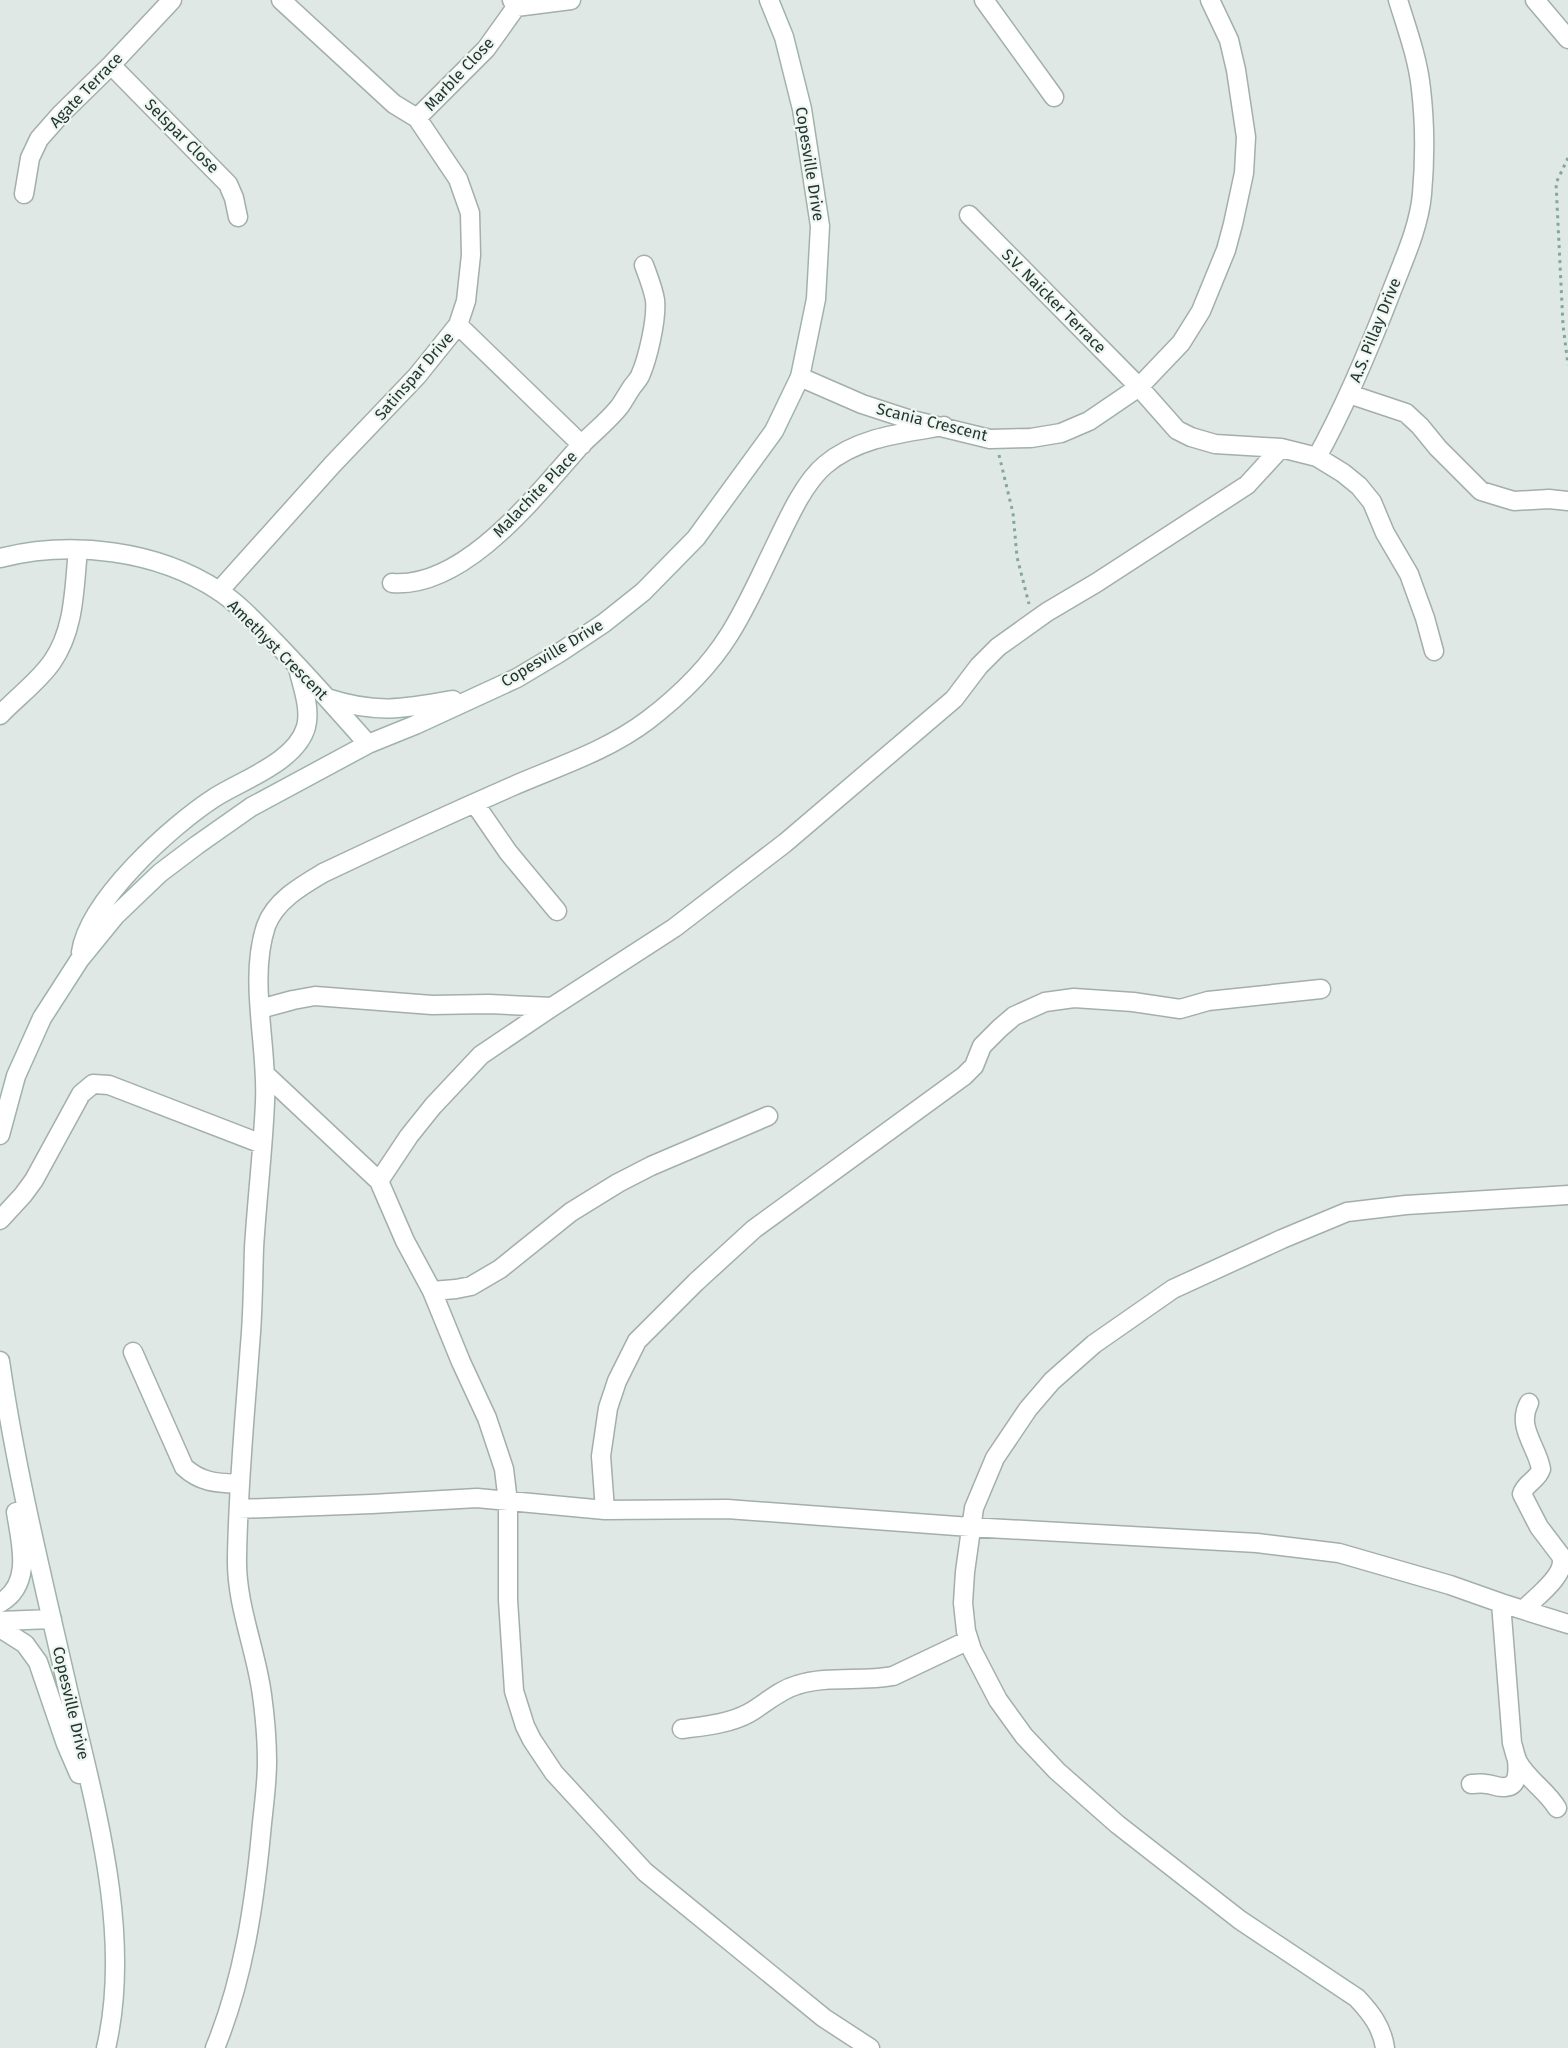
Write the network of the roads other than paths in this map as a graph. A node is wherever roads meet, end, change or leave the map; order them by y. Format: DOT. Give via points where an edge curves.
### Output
graph roads {
  1 [pos="172,0"];
  2 [pos="281,0"];
  3 [pos="570,0"];
  4 [pos="769,0"];
  5 [pos="984,0"];
  6 [pos="1210,0"];
  7 [pos="1398,0"];
  8 [pos="1535,0"];
  9 [pos="514,3"];
  10 [pos="1568,39"];
  11 [pos="111,65"];
  12 [pos="1054,97"];
  13 [pos="417,118"];
  14 [pos="24,194"];
  15 [pos="969,215"];
  16 [pos="238,217"];
  17 [pos="644,265"];
  18 [pos="458,325"];
  19 [pos="800,377"];
  20 [pos="1138,387"];
  21 [pos="1349,393"];
  22 [pos="944,426"];
  23 [pos="582,445"];
  24 [pos="1281,448"];
  25 [pos="1317,457"];
  26 [pos="1568,501"];
  27 [pos="78,550"];
  28 [pos="0,558"];
  29 [pos="392,583"];
  30 [pos="219,591"];
  31 [pos="1434,651"];
  32 [pos="297,665"];
  33 [pos="476,697"];
  34 [pos="326,698"];
  35 [pos="0,715"];
  36 [pos="368,744"];
  37 [pos="475,804"];
  38 [pos="556,911"];
  39 [pos="80,959"];
  40 [pos="1321,988"];
  41 [pos="552,1007"];
  42 [pos="260,1009"];
  43 [pos="265,1074"];
  44 [pos="768,1116"];
  45 [pos="0,1135"];
  46 [pos="262,1144"];
  47 [pos="379,1181"];
  48 [pos="1568,1195"];
  49 [pos="0,1220"];
  50 [pos="432,1291"];
  51 [pos="133,1352"];
  52 [pos="0,1361"];
  53 [pos="1529,1403"];
  54 [pos="10,1432"];
  55 [pos="240,1484"];
  56 [pos="508,1502"];
  57 [pos="239,1509"];
  58 [pos="605,1510"];
  59 [pos="970,1527"];
  60 [pos="0,1603"];
  61 [pos="1501,1604"];
  62 [pos="1524,1609"];
  63 [pos="52,1619"];
  64 [pos="0,1621"];
  65 [pos="1568,1624"];
  66 [pos="0,1628"];
  67 [pos="969,1640"];
  68 [pos="682,1729"];
  69 [pos="1517,1760"];
  70 [pos="1471,1784"];
  71 [pos="94,1805"];
  72 [pos="1557,1808"];
  73 [pos="106,2048"];
  74 [pos="215,2048"];
  75 [pos="870,2048"];
  76 [pos="1385,2048"];
  1 -- 11 [label="street, Agate Terrace"];
  2 -- 13 [label="street, Satinspar Drive" via="394,104"];
  3 -- 9 [label="street"];
  4 -- 19 [label="street, Copesville Drive" via="784,37 802,109 820,226 816,299"];
  5 -- 12 [label="street"];
  6 -- 20 [label="street, Scania Crescent" via="1229,40 1236,70 1245,137 1244,173 1226,250 1201,311 1181,343"];
  7 -- 21 [label="street, A.S. Pillay Drive" via="1421,87 1422,195 1407,251"];
  8 -- 10 [label="street"];
  9 -- 13 [label="street, Marble Close" via="486,50"];
  11 -- 14 [label="street, Agate Terrace" via="39,139 30,158"];
  11 -- 16 [label="street, Selspar Close" via="228,184"];
  13 -- 18 [label="street, Satinspar Drive" via="458,179 470,213 471,255 466,301"];
  15 -- 20 [label="street, S.V. Naicker Terrace"];
  17 -- 23 [label="street, Malachite Place" via="656,313 640,377 619,407"];
  18 -- 23 [label="street, Malachite Place"];
  18 -- 30 [label="street, Satinspar Drive" via="417,376"];
  19 -- 22 [label="street, Scania Crescent" via="862,404"];
  19 -- 33 [label="street, Copesville Drive" via="774,431 737,483 696,538 643,592 559,653"];
  20 -- 22 [label="street, Scania Crescent" via="1089,421 1061,433 995,438"];
  20 -- 24 [label="street" via="1177,430 1191,437 1215,444"];
  21 -- 25 [label="street, A.S. Pillay Drive"];
  21 -- 26 [label="street" via="1406,413 1481,491 1514,501"];
  22 -- 37 [label="street" via="866,441 825,465 785,524 729,635 679,692 646,721 610,744"];
  23 -- 29 [label="street, Malachite Place" via="536,498 475,553 421,582"];
  24 -- 25 [label="street"];
  24 -- 41 [label="street" via="1247,485 998,647 954,699 785,843 674,928"];
  25 -- 31 [label="street" via="1343,472 1372,502 1409,574"];
  27 -- 28 [label="street, Amethyst Crescent"];
  27 -- 30 [label="street, Amethyst Crescent" via="123,553 155,561"];
  27 -- 35 [label="street" via="71,616 60,649 38,679"];
  30 -- 32 [label="street, Amethyst Crescent"];
  32 -- 34 [label="street, Amethyst Crescent"];
  32 -- 39 [label="street" via="307,715 306,726 294,748 213,799 148,852 108,897 92,922 83,939"];
  33 -- 34 [label="street" via="395,709 351,706"];
  33 -- 36 [label="street, Copesville Drive"];
  34 -- 36 [label="street, Amethyst Crescent"];
  36 -- 39 [label="street, Copesville Drive" via="251,807 196,845 115,916"];
  37 -- 38 [label="street"];
  37 -- 42 [label="street" via="323,873 280,904 271,915 261,949"];
  39 -- 45 [label="street, Copesville Drive" via="42,1018 16,1076"];
  40 -- 58 [label="street" via="1208,1001 1180,1009 1074,998 1045,1002 1014,1016 982,1046 974,1066 963,1076 754,1229 637,1341 608,1408 601,1456"];
  41 -- 42 [label="street" via="432,1005 315,996"];
  41 -- 47 [label="street" via="482,1055 456,1080 409,1136"];
  42 -- 43 [label="street"];
  43 -- 46 [label="street"];
  43 -- 47 [label="street"];
  44 -- 50 [label="street" via="618,1183 478,1282"];
  46 -- 49 [label="street" via="110,1085 93,1084 81,1094 34,1180"];
  46 -- 55 [label="street"];
  47 -- 50 [label="street"];
  48 -- 59 [label="street" via="1406,1204 1347,1212 1173,1289 1094,1344 1052,1381 1028,1409 995,1458"];
  50 -- 56 [label="street" via="497,1445"];
  51 -- 55 [label="street" via="184,1467 202,1480"];
  52 -- 54 [label="street, Copesville Drive"];
  53 -- 62 [label="street" via="1525,1424 1541,1469 1522,1494 1563,1564 1560,1574"];
  54 -- 60 [label="street" via="23,1567 15,1589"];
  54 -- 63 [label="street, Copesville Drive"];
  55 -- 57 [label="street"];
  56 -- 57 [label="street" via="477,1498"];
  56 -- 58 [label="street"];
  56 -- 75 [label="street" via="508,1600 514,1691 532,1740 554,1773 645,1872 824,2018"];
  57 -- 74 [label="street" via="238,1585 262,1693 267,1763 257,1880 240,1976"];
  58 -- 59 [label="street" via="727,1509"];
  59 -- 61 [label="street" via="1299,1546 1339,1553"];
  59 -- 67 [label="street" via="963,1603"];
  61 -- 62 [label="street"];
  61 -- 69 [label="street" via="1512,1743"];
  62 -- 65 [label="street"];
  63 -- 64 [label="street"];
  63 -- 71 [label="street, Copesville Drive"];
  66 -- 71 [label="street" via="25,1644 38,1662 66,1744"];
  67 -- 68 [label="street" via="893,1676 794,1685 734,1719"];
  67 -- 76 [label="street" via="998,1700 1024,1737 1057,1771 1117,1824 1240,1920 1357,1998 1381,2029"];
  69 -- 70 [label="street" via="1518,1773 1509,1786"];
  69 -- 72 [label="street"];
  71 -- 73 [label="street, Copesville Drive" via="108,1875 114,1939"];
}
